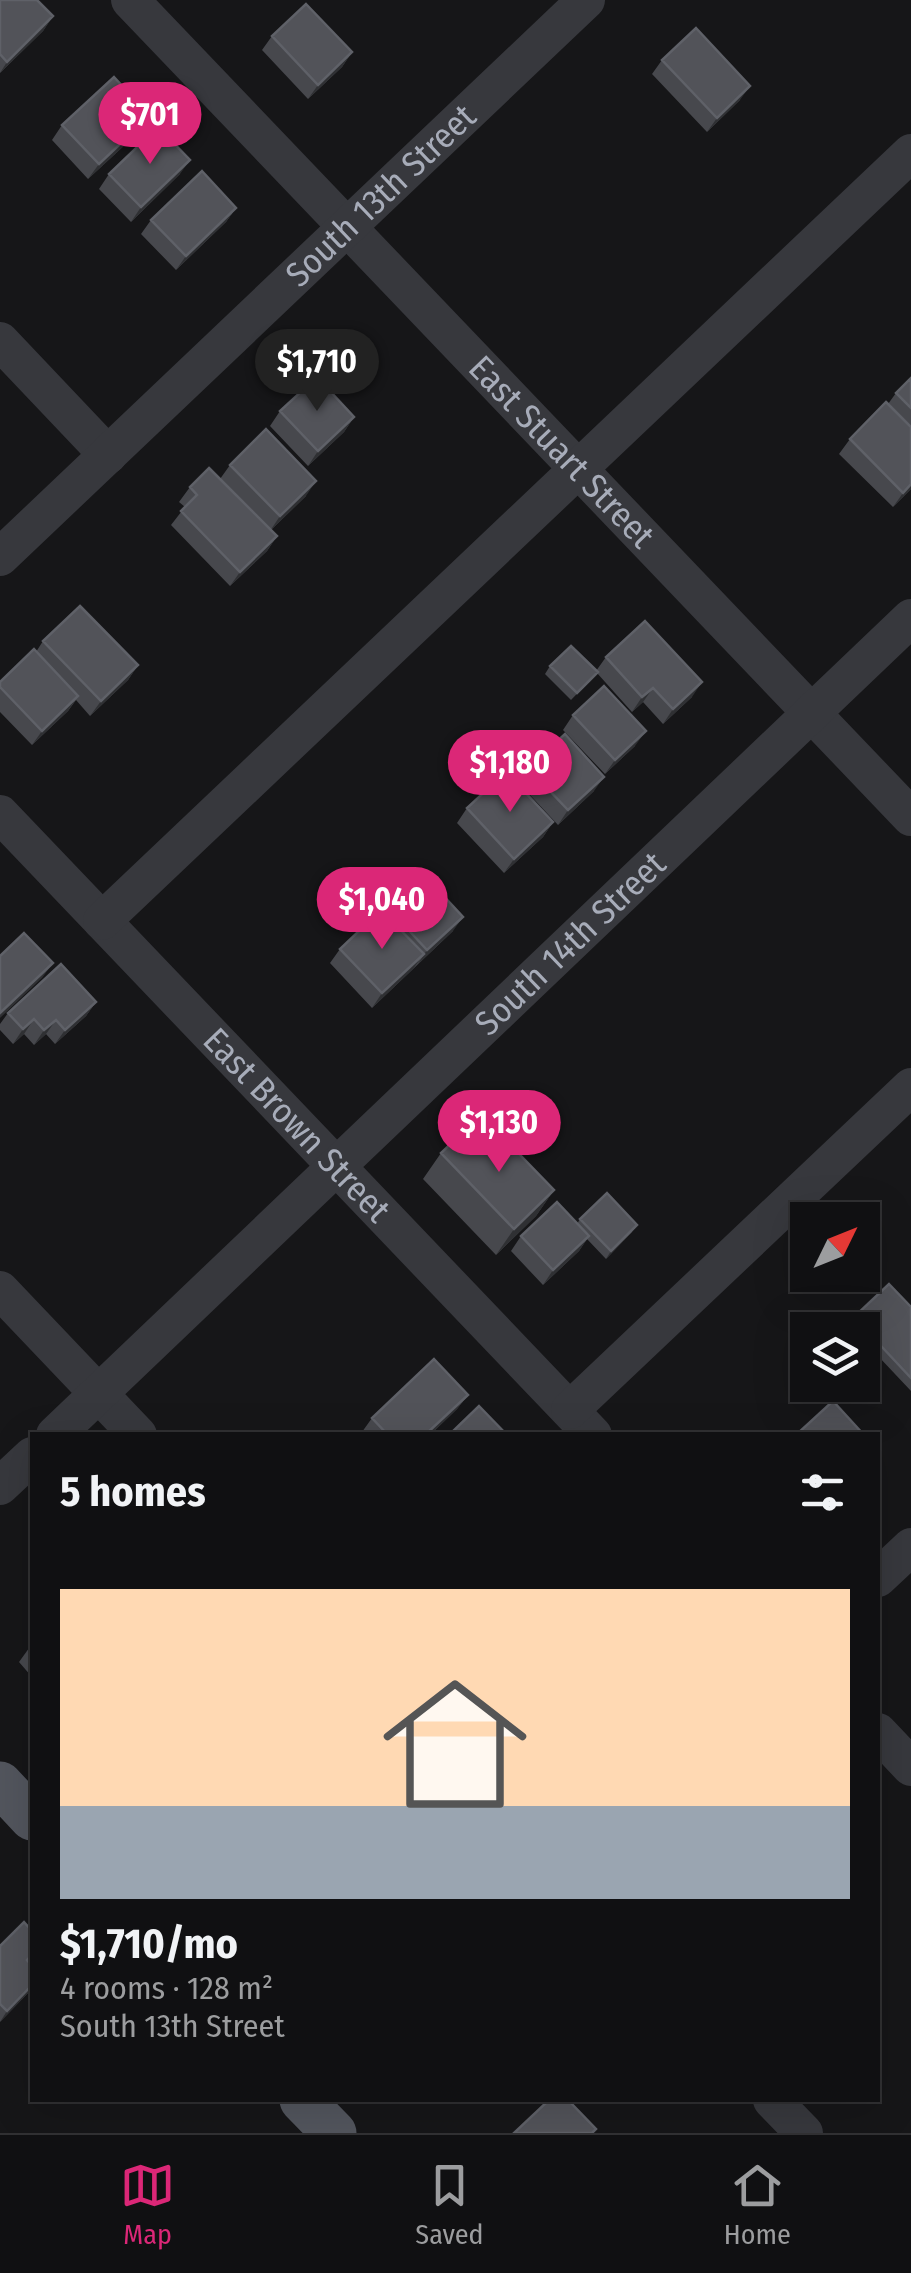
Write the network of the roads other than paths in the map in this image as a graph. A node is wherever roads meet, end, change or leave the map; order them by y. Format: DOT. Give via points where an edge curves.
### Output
graph roads {
  1 [pos="130,0"];
  2 [pos="586,0"];
  3 [pos="911,153"];
  4 [pos="346,228"];
  5 [pos="0,341"];
  6 [pos="108,455"];
  7 [pos="577,469"];
  8 [pos="0,557"];
  9 [pos="911,618"];
  10 [pos="811,714"];
  11 [pos="0,814"];
  12 [pos="911,817"];
  13 [pos="102,921"];
  14 [pos="911,1087"];
  15 [pos="336,1166"];
  16 [pos="0,1290"];
  17 [pos="99,1394"];
  18 [pos="581,1423"];
  19 [pos="58,1432"];
  20 [pos="135,1432"];
  21 [pos="30,1458"];
  22 [pos="0,1486"];
  23 [pos="911,1546"];
  24 [pos="880,1576"];
  25 [pos="880,1734"];
  26 [pos="911,1766"];
  27 [pos="0,1784"];
  28 [pos="30,1816"];
  29 [pos="774,2102"];
  30 [pos="804,2133"];
  1 -- 4 [label="street, East Stuart Street"];
  2 -- 4 [label="street, South 13th Street"];
  3 -- 7 [label="street"];
  4 -- 6 [label="street, South 13th Street"];
  4 -- 7 [label="street, East Stuart Street"];
  5 -- 6 [label="street"];
  6 -- 8 [label="street, South 13th Street"];
  7 -- 10 [label="street, East Stuart Street"];
  7 -- 13 [label="street"];
  9 -- 10 [label="street, South 14th Street"];
  10 -- 12 [label="street, East Stuart Street"];
  10 -- 15 [label="street, South 14th Street"];
  11 -- 13 [label="street, East Brown Street"];
  13 -- 15 [label="street, East Brown Street"];
  14 -- 18 [label="street"];
  15 -- 17 [label="street, South 14th Street"];
  15 -- 18 [label="street, East Brown Street"];
  16 -- 17 [label="street"];
  17 -- 19 [label="street, South 14th Street"];
  17 -- 20 [label="street"];
  21 -- 22 [label="street"];
  23 -- 24 [label="street"];
  25 -- 26 [label="street"];
  27 -- 28 [label="main road"];
  29 -- 30 [label="street"];
}
